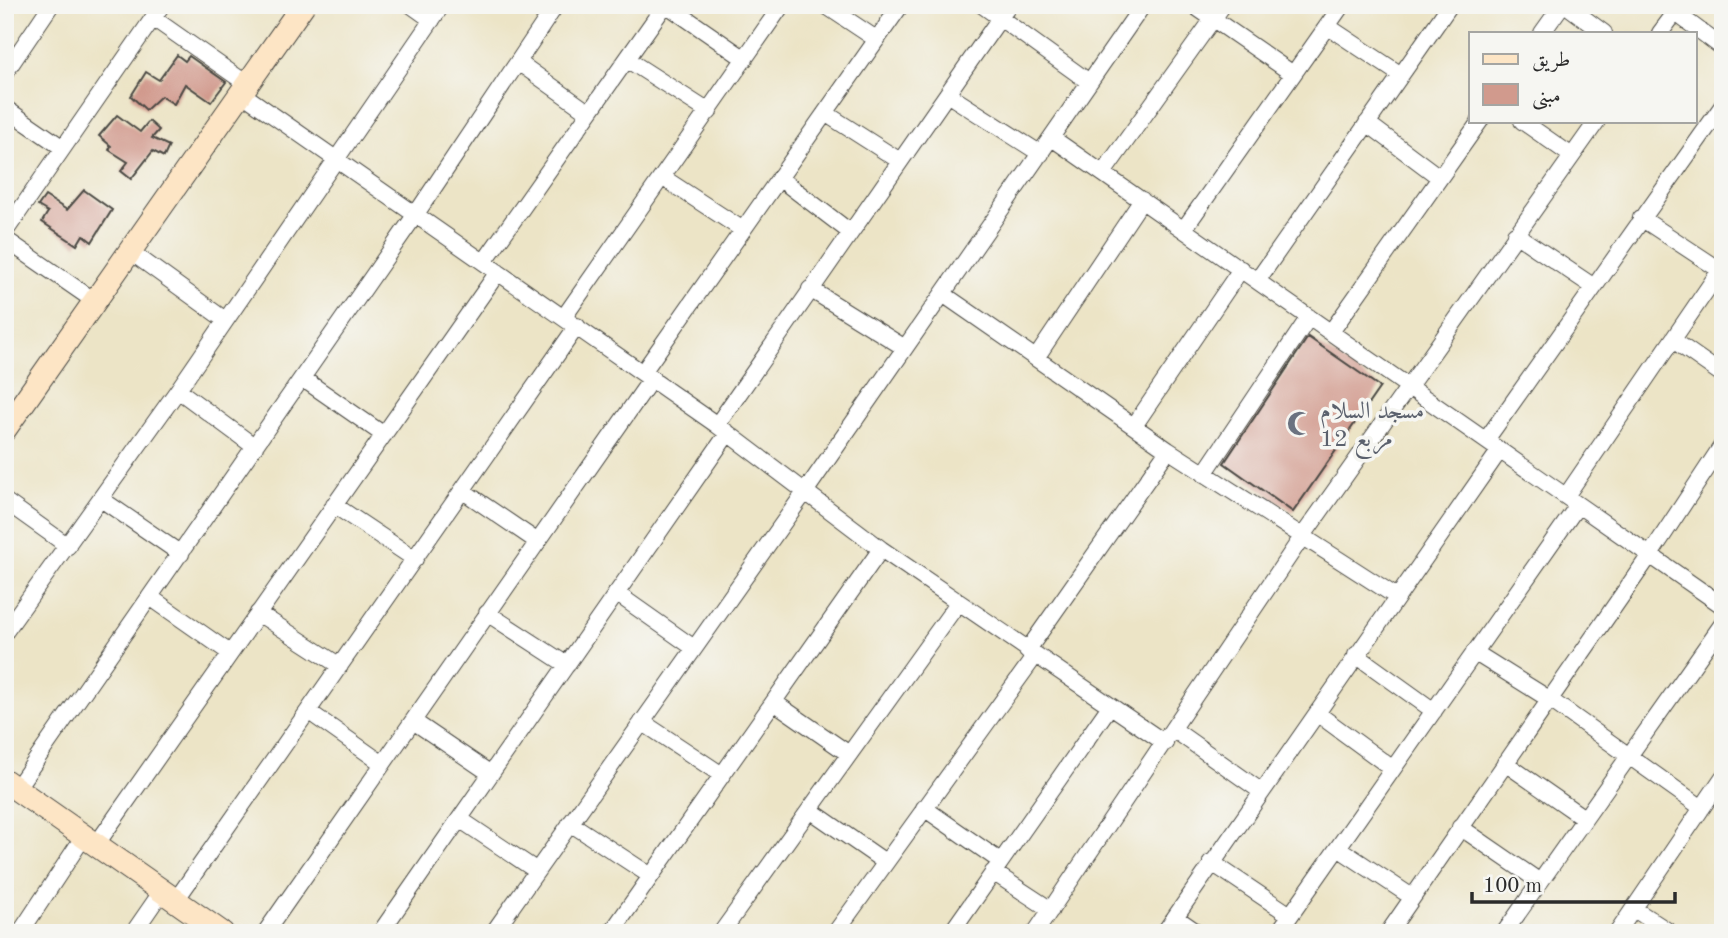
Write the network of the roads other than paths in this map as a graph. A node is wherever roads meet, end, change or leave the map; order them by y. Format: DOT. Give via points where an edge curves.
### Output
graph roads {
  1 [pos="51,5"];
  2 [pos="303,5"];
  3 [pos="411,5"];
  4 [pos="442,5"];
  5 [pos="666,5"];
  6 [pos="782,5"];
  7 [pos="825,5"];
  8 [pos="901,5"];
  9 [pos="982,5"];
  10 [pos="1143,5"];
  11 [pos="1193,5"];
  12 [pos="1223,5"];
  13 [pos="1342,5"];
  14 [pos="1450,5"];
  15 [pos="1564,5"];
  16 [pos="553,6"];
  17 [pos="1678,9"];
  18 [pos="158,12"];
  19 [pos="1004,12"];
  20 [pos="1213,19"];
  21 [pos="432,20"];
  22 [pos="1327,26"];
  23 [pos="1543,32"];
  24 [pos="1603,32"];
  25 [pos="1661,32"];
  26 [pos="876,39"];
  27 [pos="1723,48"];
  28 [pos="746,59"];
  29 [pos="628,60"];
  30 [pos="518,62"];
  31 [pos="5,73"];
  32 [pos="1293,74"];
  33 [pos="1401,75"];
  34 [pos="1089,82"];
  35 [pos="244,89"];
  36 [pos="947,94"];
  37 [pos="1723,105"];
  38 [pos="5,108"];
  39 [pos="588,112"];
  40 [pos="709,112"];
  41 [pos="825,113"];
  42 [pos="1479,122"];
  43 [pos="1523,122"];
  44 [pos="1596,122"];
  45 [pos="1367,123"];
  46 [pos="1052,138"];
  47 [pos="63,148"];
  48 [pos="1041,154"];
  49 [pos="1572,156"];
  50 [pos="335,159"];
  51 [pos="900,161"];
  52 [pos="1103,173"];
  53 [pos="662,177"];
  54 [pos="1439,177"];
  55 [pos="779,178"];
  56 [pos="1142,200"];
  57 [pos="416,214"];
  58 [pos="1641,218"];
  59 [pos="1184,229"];
  60 [pos="743,230"];
  61 [pos="5,232"];
  62 [pos="850,232"];
  63 [pos="1515,234"];
  64 [pos="5,239"];
  65 [pos="131,252"];
  66 [pos="484,262"];
  67 [pos="1721,268"];
  68 [pos="1241,269"];
  69 [pos="498,272"];
  70 [pos="1257,281"];
  71 [pos="1594,287"];
  72 [pos="810,289"];
  73 [pos="943,294"];
  74 [pos="96,302"];
  75 [pos="1309,317"];
  76 [pos="225,320"];
  77 [pos="570,322"];
  78 [pos="1331,332"];
  79 [pos="1673,340"];
  80 [pos="905,348"];
  81 [pos="1036,358"];
  82 [pos="1723,374"];
  83 [pos="647,375"];
  84 [pos="302,378"];
  85 [pos="1407,385"];
  86 [pos="178,390"];
  87 [pos="1134,426"];
  88 [pos="5,429"];
  89 [pos="723,429"];
  90 [pos="384,435"];
  91 [pos="1486,440"];
  92 [pos="1723,444"];
  93 [pos="256,447"];
  94 [pos="1168,450"];
  95 [pos="1500,450"];
  96 [pos="1204,474"];
  97 [pos="463,491"];
  98 [pos="805,492"];
  99 [pos="101,499"];
  100 [pos="1572,500"];
  101 [pos="5,502"];
  102 [pos="334,505"];
  103 [pos="1302,537"];
  104 [pos="538,542"];
  105 [pos="68,546"];
  106 [pos="881,549"];
  107 [pos="181,554"];
  108 [pos="1650,555"];
  109 [pos="415,559"];
  110 [pos="616,593"];
  111 [pos="149,597"];
  112 [pos="1397,597"];
  113 [pos="958,603"];
  114 [pos="1723,606"];
  115 [pos="487,613"];
  116 [pos="258,614"];
  117 [pos="1723,623"];
  118 [pos="5,632"];
  119 [pos="694,648"];
  120 [pos="1474,652"];
  121 [pos="230,653"];
  122 [pos="1031,653"];
  123 [pos="1356,655"];
  124 [pos="567,665"];
  125 [pos="340,666"];
  126 [pos="1549,699"];
  127 [pos="774,702"];
  128 [pos="1110,706"];
  129 [pos="1434,711"];
  130 [pos="307,712"];
  131 [pos="1318,714"];
  132 [pos="413,721"];
  133 [pos="642,722"];
  134 [pos="1169,736"];
  135 [pos="849,754"];
  136 [pos="1630,756"];
  137 [pos="1505,763"];
  138 [pos="383,764"];
  139 [pos="1393,769"];
  140 [pos="491,774"];
  141 [pos="722,775"];
  142 [pos="1723,777"];
  143 [pos="8,784"];
  144 [pos="1262,792"];
  145 [pos="924,808"];
  146 [pos="1702,808"];
  147 [pos="810,810"];
  148 [pos="1584,818"];
  149 [pos="461,820"];
  150 [pos="570,823"];
  151 [pos="1460,827"];
  152 [pos="90,841"];
  153 [pos="1338,848"];
  154 [pos="885,862"];
  155 [pos="1211,862"];
  156 [pos="997,867"];
  157 [pos="537,871"];
  158 [pos="651,877"];
  159 [pos="1540,882"];
  160 [pos="169,895"];
  161 [pos="1412,897"];
  162 [pos="1634,909"];
  163 [pos="1051,910"];
  164 [pos="1290,915"];
  165 [pos="1175,917"];
  166 [pos="617,931"];
  167 [pos="20,933"];
  168 [pos="133,933"];
  169 [pos="222,933"];
  170 [pos="265,933"];
  171 [pos="380,933"];
  172 [pos="493,933"];
  173 [pos="721,933"];
  174 [pos="835,933"];
  175 [pos="951,933"];
  176 [pos="1035,933"];
  177 [pos="1164,933"];
  178 [pos="1198,933"];
  179 [pos="1278,933"];
  180 [pos="1388,933"];
  181 [pos="1504,933"];
  182 [pos="1617,933"];
  183 [pos="1671,933"];
  1 -- 31 [label="street"];
  2 -- 35 [label="street"];
  3 -- 21 [label="street"];
  4 -- 21 [label="street"];
  5 -- 28 [label="street"];
  5 -- 29 [label="street"];
  6 -- 28 [label="street"];
  7 -- 26 [label="street"];
  8 -- 26 [label="street"];
  9 -- 19 [label="street"];
  10 -- 34 [label="street"];
  11 -- 20 [label="street"];
  12 -- 20 [label="street"];
  13 -- 22 [label="street"];
  14 -- 33 [label="street"];
  15 -- 23 [label="street"];
  15 -- 24 [label="street"];
  16 -- 30 [label="street"];
  17 -- 25 [label="street"];
  17 -- 27 [label="street"];
  18 -- 35 [label="street"];
  18 -- 47 [label="street"];
  19 -- 34 [label="street"];
  19 -- 36 [label="street"];
  20 -- 32 [label="street"];
  20 -- 52 [label="street"];
  21 -- 50 [label="street"];
  22 -- 32 [label="street"];
  22 -- 33 [label="street"];
  26 -- 41 [label="street"];
  28 -- 40 [label="street"];
  29 -- 39 [label="street"];
  29 -- 40 [label="street"];
  30 -- 39 [label="street"];
  30 -- 57 [label="street"];
  32 -- 59 [label="street"];
  33 -- 45 [label="street"];
  34 -- 46 [label="street"];
  35 -- 50 [label="street"];
  35 -- 65 [label="street"];
  36 -- 48 [label="street"];
  36 -- 51 [label="street"];
  37 -- 58 [label="street"];
  38 -- 47 [label="street"];
  39 -- 66 [label="street"];
  40 -- 53 [label="street"];
  41 -- 51 [label="street"];
  41 -- 55 [label="street"];
  42 -- 54 [label="street"];
  43 -- 49 [label="street"];
  44 -- 49 [label="street"];
  45 -- 54 [label="street"];
  45 -- 70 [label="street"];
  46 -- 48 [label="street"];
  46 -- 52 [label="street"];
  47 -- 61 [label="street"];
  48 -- 73 [label="street"];
  49 -- 63 [label="street"];
  50 -- 57 [label="street"];
  50 -- 76 [label="street"];
  51 -- 62 [label="street"];
  52 -- 56 [label="street"];
  53 -- 60 [label="street"];
  53 -- 77 [label="street"];
  54 -- 78 [label="street"];
  55 -- 60 [label="street"];
  55 -- 62 [label="street"];
  56 -- 59 [label="street"];
  56 -- 81 [label="street"];
  57 -- 66 [label="street"];
  57 -- 84 [label="street"];
  58 -- 67 [label="street"];
  58 -- 71 [label="street"];
  59 -- 68 [label="street"];
  60 -- 83 [label="street"];
  62 -- 72 [label="street"];
  63 -- 71 [label="street"];
  63 -- 85 [label="street"];
  64 -- 74 [label="street"];
  65 -- 74 [label="street"];
  65 -- 76 [label="street"];
  66 -- 69 [label="street"];
  67 -- 79 [label="street"];
  68 -- 70 [label="street"];
  68 -- 87 [label="street"];
  69 -- 77 [label="street"];
  69 -- 90 [label="street"];
  70 -- 75 [label="street"];
  71 -- 91 [label="street"];
  72 -- 80 [label="street"];
  72 -- 89 [label="street"];
  73 -- 80 [label="street"];
  73 -- 81 [label="street"];
  74 -- 88 [label="street"];
  75 -- 78 [label="street"];
  75 -- 96 [label="street"];
  76 -- 86 [label="street"];
  77 -- 83 [label="street"];
  77 -- 97 [label="street"];
  78 -- 85 [label="street"];
  79 -- 82 [label="street"];
  79 -- 100 [label="street"];
  80 -- 98 [label="street"];
  81 -- 87 [label="street"];
  83 -- 89 [label="street"];
  83 -- 104 [label="street"];
  84 -- 90 [label="street"];
  84 -- 93 [label="street"];
  85 -- 91 [label="street"];
  85 -- 103 [label="street"];
  86 -- 93 [label="street"];
  86 -- 99 [label="street"];
  87 -- 94 [label="street"];
  89 -- 98 [label="street"];
  89 -- 110 [label="street"];
  90 -- 102 [label="street"];
  91 -- 95 [label="street"];
  92 -- 108 [label="street"];
  93 -- 107 [label="street"];
  94 -- 96 [label="street"];
  94 -- 122 [label="street"];
  95 -- 100 [label="street"];
  95 -- 112 [label="street"];
  96 -- 103 [label="street"];
  97 -- 104 [label="street"];
  97 -- 109 [label="street"];
  98 -- 106 [label="street"];
  98 -- 119 [label="street"];
  99 -- 105 [label="street"];
  99 -- 107 [label="street"];
  100 -- 108 [label="street"];
  100 -- 120 [label="street"];
  101 -- 105 [label="street"];
  102 -- 109 [label="street"];
  102 -- 116 [label="street"];
  103 -- 112 [label="street"];
  103 -- 134 [label="street"];
  104 -- 115 [label="street"];
  105 -- 118 [label="street"];
  106 -- 113 [label="street"];
  106 -- 127 [label="street"];
  107 -- 111 [label="street"];
  108 -- 114 [label="street"];
  108 -- 126 [label="street"];
  109 -- 125 [label="street"];
  110 -- 119 [label="street"];
  110 -- 124 [label="street"];
  111 -- 121 [label="street"];
  111 -- 143 [label="street"];
  112 -- 123 [label="street"];
  113 -- 122 [label="street"];
  113 -- 135 [label="street"];
  115 -- 124 [label="street"];
  115 -- 132 [label="street"];
  116 -- 121 [label="street"];
  116 -- 125 [label="street"];
  117 -- 136 [label="street"];
  119 -- 133 [label="street"];
  120 -- 126 [label="street"];
  120 -- 129 [label="street"];
  121 -- 152 [label="street"];
  122 -- 128 [label="street"];
  122 -- 145 [label="street"];
  123 -- 129 [label="street"];
  123 -- 131 [label="street"];
  124 -- 140 [label="street"];
  125 -- 130 [label="street"];
  126 -- 136 [label="street"];
  126 -- 137 [label="street"];
  127 -- 135 [label="street"];
  127 -- 141 [label="street"];
  128 -- 134 [label="street"];
  128 -- 156 [label="street"];
  129 -- 139 [label="street"];
  130 -- 138 [label="street"];
  130 -- 160 [label="street"];
  131 -- 139 [label="street"];
  131 -- 144 [label="street"];
  132 -- 138 [label="street"];
  132 -- 140 [label="street"];
  133 -- 141 [label="street"];
  133 -- 150 [label="street"];
  134 -- 144 [label="street"];
  134 -- 163 [label="street"];
  135 -- 147 [label="street"];
  136 -- 146 [label="street"];
  136 -- 148 [label="street"];
  137 -- 148 [label="street"];
  137 -- 151 [label="street"];
  138 -- 170 [label="street"];
  139 -- 153 [label="street"];
  140 -- 149 [label="street"];
  141 -- 158 [label="street"];
  142 -- 146 [label="street"];
  143 -- 152 [label="street"];
  144 -- 155 [label="street"];
  145 -- 154 [label="street"];
  145 -- 156 [label="street"];
  146 -- 162 [label="street"];
  147 -- 154 [label="street"];
  147 -- 173 [label="street"];
  148 -- 159 [label="street"];
  149 -- 157 [label="street"];
  149 -- 171 [label="street"];
  150 -- 157 [label="street"];
  150 -- 158 [label="street"];
  151 -- 159 [label="street"];
  151 -- 161 [label="street"];
  152 -- 160 [label="street"];
  152 -- 167 [label="street"];
  153 -- 161 [label="street"];
  153 -- 164 [label="street"];
  154 -- 174 [label="street"];
  155 -- 164 [label="street"];
  155 -- 165 [label="street"];
  156 -- 163 [label="street"];
  156 -- 175 [label="street"];
  157 -- 172 [label="street"];
  158 -- 166 [label="street"];
  159 -- 181 [label="street"];
  160 -- 168 [label="street"];
  160 -- 169 [label="street"];
  161 -- 180 [label="street"];
  162 -- 182 [label="street"];
  162 -- 183 [label="street"];
  163 -- 176 [label="street"];
  164 -- 179 [label="street"];
  165 -- 177 [label="street"];
  165 -- 178 [label="street"];
}
